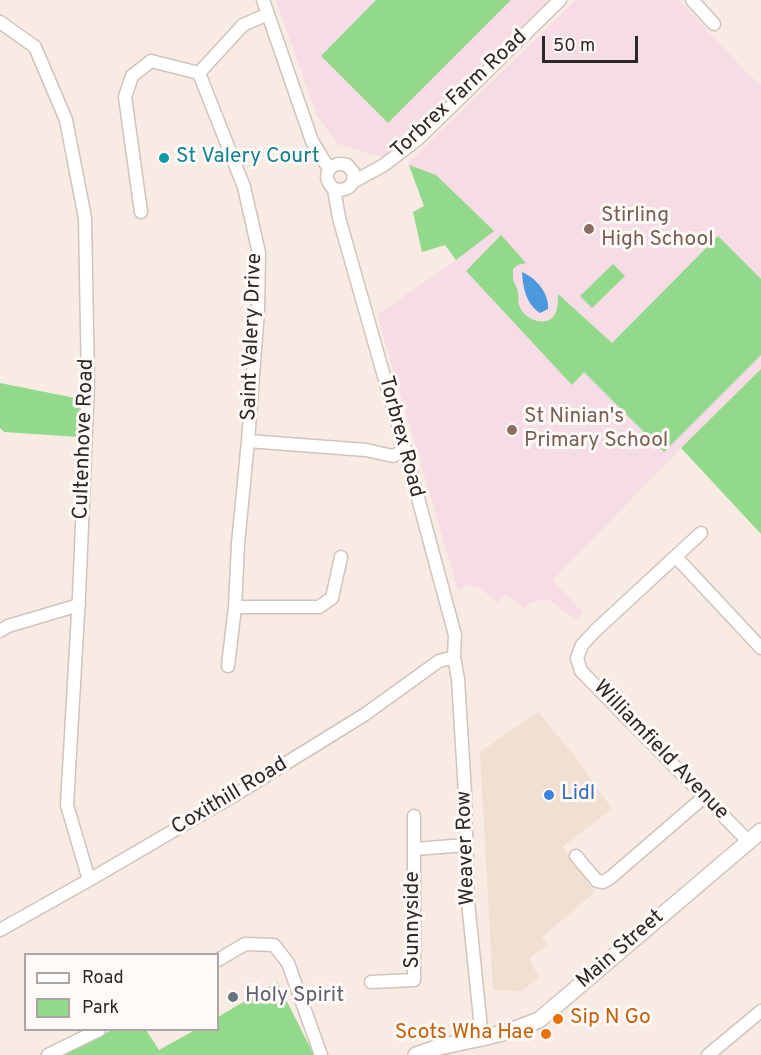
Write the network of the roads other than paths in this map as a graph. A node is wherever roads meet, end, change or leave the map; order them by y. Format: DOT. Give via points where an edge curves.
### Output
graph roads {
  1 [pos="263,0"];
  2 [pos="560,0"];
  3 [pos="692,0"];
  4 [pos="268,14"];
  5 [pos="0,22"];
  6 [pos="714,24"];
  7 [pos="199,73"];
  8 [pos="384,165"];
  9 [pos="338,166"];
  10 [pos="344,187"];
  11 [pos="141,212"];
  12 [pos="248,441"];
  13 [pos="405,450"];
  14 [pos="701,533"];
  15 [pos="341,557"];
  16 [pos="676,557"];
  17 [pos="79,605"];
  18 [pos="235,607"];
  19 [pos="0,631"];
  20 [pos="761,648"];
  21 [pos="454,657"];
  22 [pos="228,666"];
  23 [pos="704,797"];
  24 [pos="414,816"];
  25 [pos="761,831"];
  26 [pos="748,841"];
  27 [pos="466,845"];
  28 [pos="415,849"];
  29 [pos="576,856"];
  30 [pos="89,880"];
  31 [pos="0,930"];
  32 [pos="219,959"];
  33 [pos="371,982"];
  34 [pos="761,1011"];
  35 [pos="95,1031"];
  36 [pos="482,1038"];
  37 [pos="48,1055"];
  38 [pos="321,1055"];
  39 [pos="416,1055"];
  40 [pos="708,1055"];
  1 -- 4 [label="street, Torbrex Road"];
  2 -- 8 [label="street, Torbrex Farm Road" via="419,138"];
  3 -- 6 [label="street"];
  4 -- 7 [label="street" via="243,25"];
  4 -- 9 [label="street, Torbrex Road" via="312,141"];
  5 -- 17 [label="street, Cultenhove Road" via="36,47 66,120 85,218 88,383"];
  7 -- 11 [label="street" via="151,61 132,76 125,98"];
  7 -- 12 [label="street, Saint Valery Drive" via="244,187 259,253"];
  8 -- 9 [label="street, Torbrex Farm Road"];
  8 -- 10 [label="street, Torbrex Farm Road"];
  9 -- 10 [label="street, Torbrex Road" via="353,172"];
  9 -- 10 [label="street, Torbrex Road" via="327,175 327,180 330,186"];
  10 -- 13 [label="street, Torbrex Road" via="339,218"];
  12 -- 13 [label="street" via="366,450 393,456"];
  12 -- 18 [label="street, Saint Valery Drive"];
  13 -- 21 [label="street, Torbrex Road" via="454,635"];
  14 -- 16 [label="street"];
  15 -- 18 [label="street" via="332,598 319,607"];
  16 -- 20 [label="street"];
  16 -- 23 [label="street, Williamfield Avenue" via="596,630 582,645 577,658 581,671"];
  17 -- 19 [label="street"];
  17 -- 30 [label="street, Cultenhove Road" via="68,805"];
  18 -- 22 [label="street, Saint Valery Drive"];
  21 -- 27 [label="street, Weaver Row" via="460,700"];
  21 -- 30 [label="street, Coxithill Road" via="439,661 364,715"];
  23 -- 26 [label="street, Williamfield Avenue"];
  23 -- 29 [label="street" via="603,882 597,881"];
  24 -- 28 [label="street, Sunnyside"];
  25 -- 26 [label="main road, Main Street"];
  26 -- 36 [label="main road, Main Street" via="539,1020"];
  27 -- 28 [label="street"];
  27 -- 36 [label="street, Weaver Row"];
  28 -- 33 [label="street, Sunnyside" via="414,980"];
  30 -- 31 [label="street, Coxithill Road"];
  32 -- 38 [label="street" via="246,944 274,945 288,963"];
  34 -- 40 [label="street"];
  35 -- 37 [label="street"];
  36 -- 39 [label="main road, Main Street"];
}
